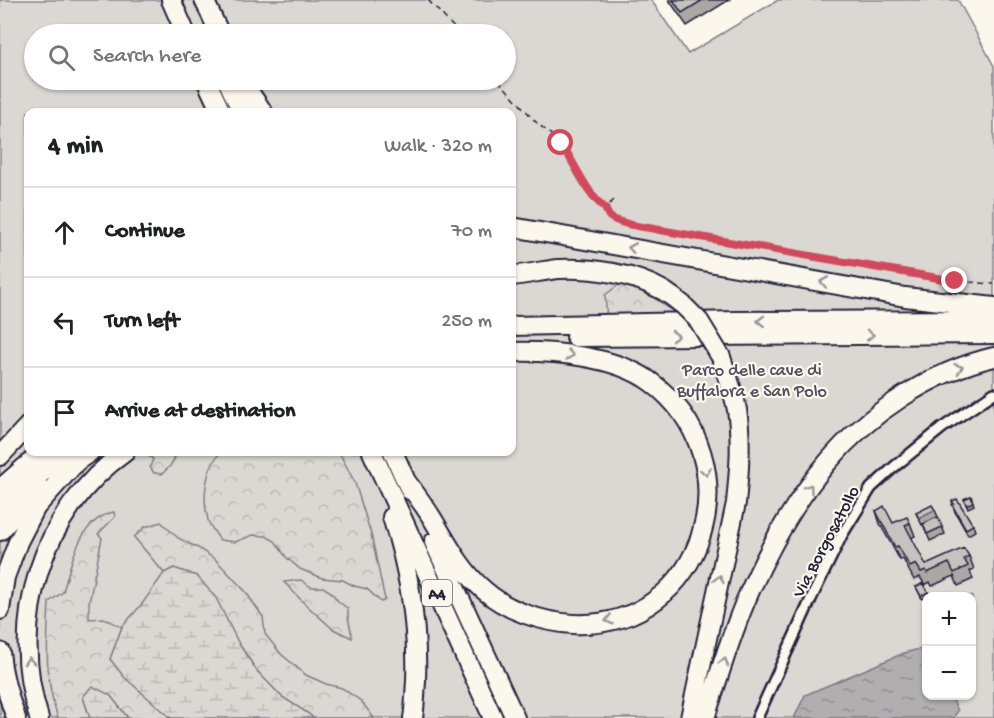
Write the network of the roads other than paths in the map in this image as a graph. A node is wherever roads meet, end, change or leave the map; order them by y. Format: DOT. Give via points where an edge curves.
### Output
graph roads {
  1 [pos="164,0"];
  2 [pos="171,0"];
  3 [pos="192,0"];
  4 [pos="204,0"];
  5 [pos="173,24"];
  6 [pos="182,24"];
  7 [pos="203,24"];
  8 [pos="215,24"];
  9 [pos="199,90"];
  10 [pos="211,90"];
  11 [pos="232,90"];
  12 [pos="247,90"];
  13 [pos="206,108"];
  14 [pos="219,108"];
  15 [pos="240,108"];
  16 [pos="260,108"];
  17 [pos="516,227"];
  18 [pos="516,275"];
  19 [pos="994,307"];
  20 [pos="994,320"];
  21 [pos="516,326"];
  22 [pos="994,334"];
  23 [pos="516,338"];
  24 [pos="516,352"];
  25 [pos="994,357"];
  26 [pos="994,393"];
  27 [pos="24,430"];
  28 [pos="0,456"];
  29 [pos="37,456"];
  30 [pos="75,456"];
  31 [pos="77,456"];
  32 [pos="77,456"];
  33 [pos="120,456"];
  34 [pos="374,456"];
  35 [pos="395,456"];
  36 [pos="380,469"];
  37 [pos="406,481"];
  38 [pos="0,489"];
  39 [pos="0,511"];
  40 [pos="0,531"];
  41 [pos="0,610"];
  42 [pos="0,652"];
  43 [pos="16,718"];
  44 [pos="39,718"];
  45 [pos="413,718"];
  46 [pos="493,718"];
  47 [pos="515,718"];
  48 [pos="690,718"];
  49 [pos="705,718"];
  50 [pos="757,718"];
  1 -- 5 [label="highway"];
  2 -- 6 [label="highway"];
  3 -- 7 [label="highway"];
  4 -- 8 [label="highway"];
  9 -- 13 [label="highway"];
  10 -- 14 [label="highway"];
  11 -- 15 [label="highway"];
  12 -- 16 [label="highway"];
  19 -- 17 [label="highway, one-way" via="905,297"];
  48 -- 18 [label="highway, one-way, bridge" via="736,503 740,438 721,357 699,321 683,305 646,282 587,270 559,269"];
  20 -- 21 [label="highway, one-way"];
  23 -- 22 [label="highway, one-way"];
  24 -- 37 [label="highway, one-way" via="572,355 627,369 650,381 684,415 707,472 708,502 702,535 674,583 643,607 598,623 548,621 514,609 485,591 465,571"];
  49 -- 25 [label="highway, one-way" via="734,632 770,548 827,463 904,396 950,371"];
  26 -- 50 [label="street, Via Borgosatollo" via="942,428 871,488 842,534"];
  27 -- 28 [label="highway"];
  29 -- 38 [label="highway"];
  30 -- 39 [label="highway" via="43,471"];
  31 -- 40 [label="highway" via="25,502"];
  32 -- 41 [label="highway" via="36,507 18,542 5,577"];
  44 -- 33 [label="highway, one-way" via="28,645 34,582 58,523 94,477"];
  34 -- 36 [label="highway, A4"];
  35 -- 37 [label="highway, A4"];
  36 -- 45 [label="highway" via="412,601 416,666"];
  36 -- 46 [label="highway, A4"];
  37 -- 47 [label="highway, A4"];
  42 -- 43 [label="highway" via="8,698"];
}
